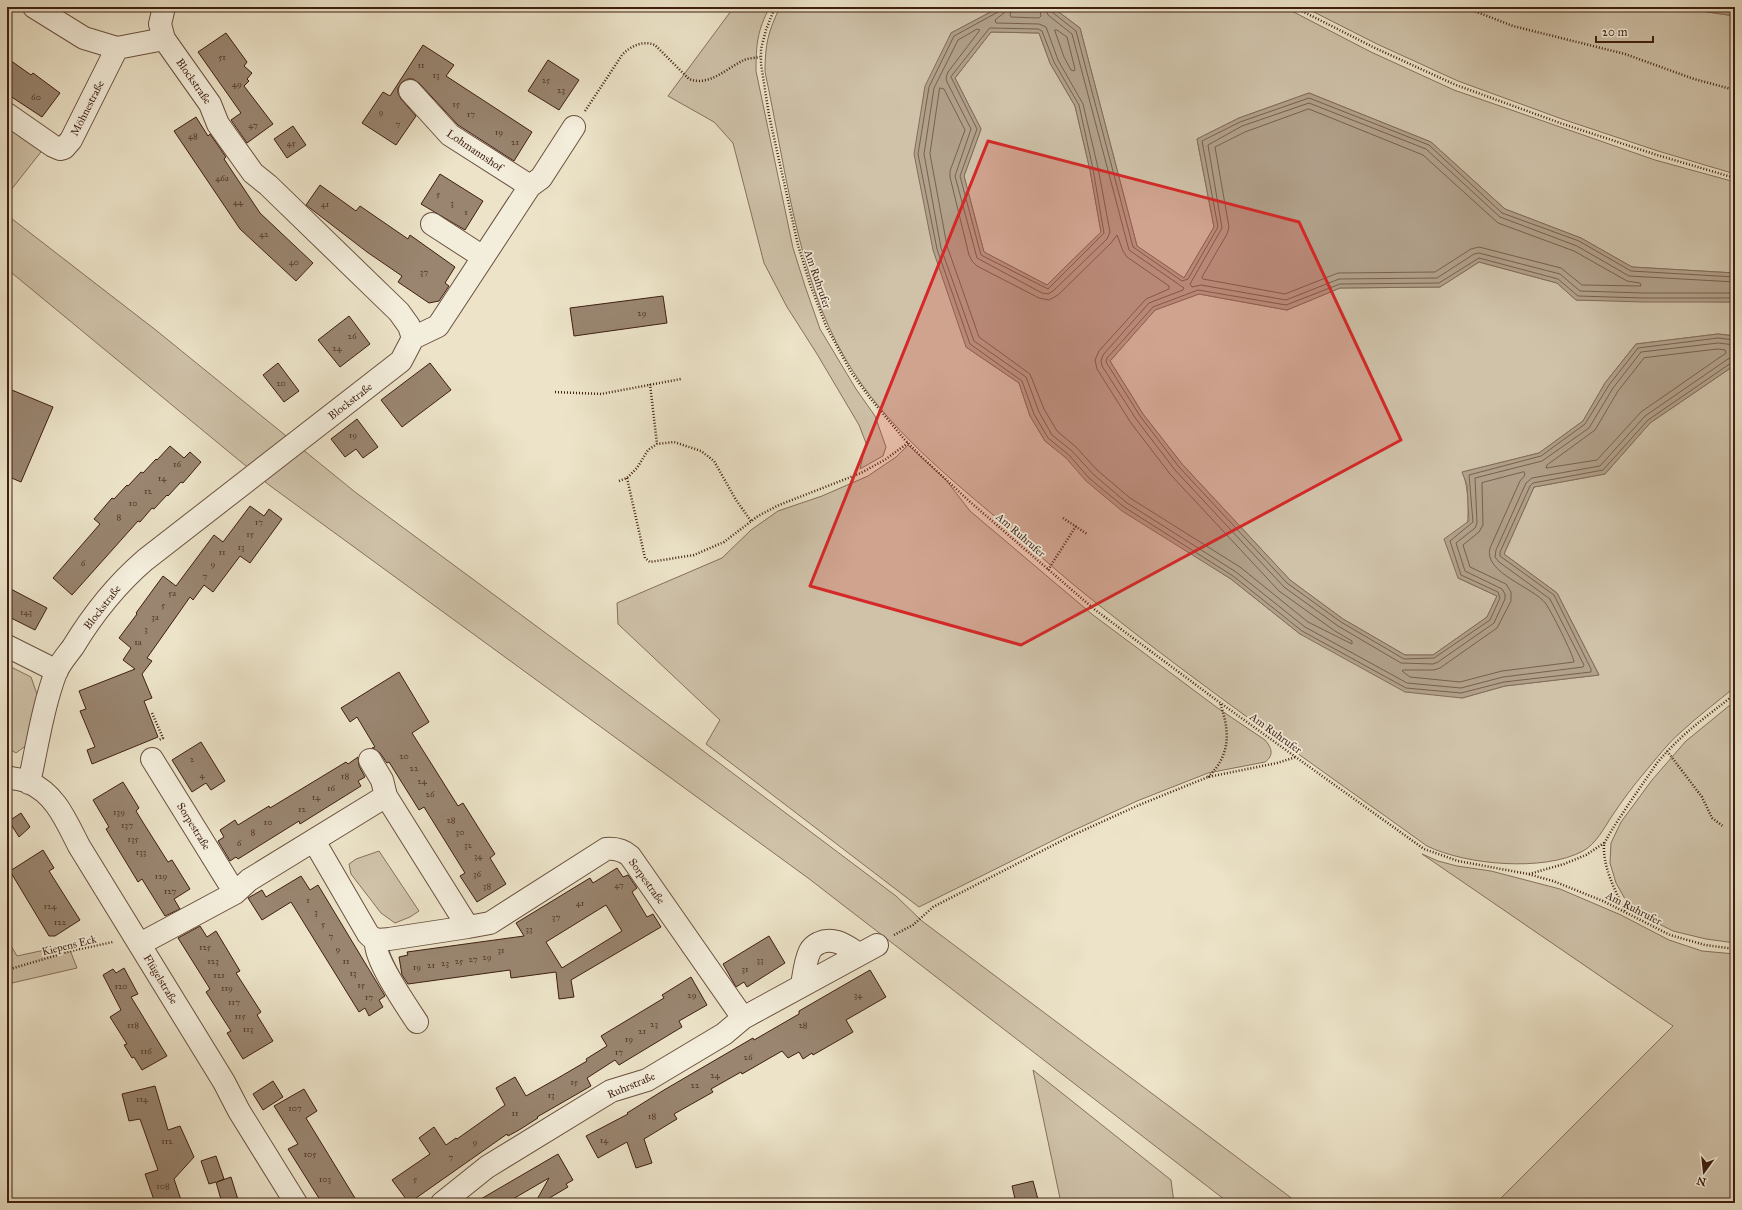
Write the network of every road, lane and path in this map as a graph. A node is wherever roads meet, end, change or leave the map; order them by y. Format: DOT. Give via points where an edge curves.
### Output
graph roads {
  1 [pos="34,7"];
  2 [pos="164,7"];
  3 [pos="775,7"];
  4 [pos="1294,7"];
  5 [pos="1464,7"];
  6 [pos="164,39"];
  7 [pos="117,48"];
  8 [pos="760,57"];
  9 [pos="1735,90"];
  10 [pos="410,91"];
  11 [pos="7,114"];
  12 [pos="574,127"];
  13 [pos="1735,178"];
  14 [pos="530,186"];
  15 [pos="432,224"];
  16 [pos="484,257"];
  17 [pos="413,338"];
  18 [pos="681,379"];
  19 [pos="650,384"];
  20 [pos="555,392"];
  21 [pos="908,443"];
  22 [pos="657,444"];
  23 [pos="627,478"];
  24 [pos="619,481"];
  25 [pos="1063,518"];
  26 [pos="751,521"];
  27 [pos="1076,526"];
  28 [pos="1087,534"];
  29 [pos="1048,570"];
  30 [pos="7,646"];
  31 [pos="57,671"];
  32 [pos="1735,694"];
  33 [pos="1219,702"];
  34 [pos="152,713"];
  35 [pos="1667,752"];
  36 [pos="1296,757"];
  37 [pos="152,759"];
  38 [pos="370,760"];
  39 [pos="7,777"];
  40 [pos="1208,777"];
  41 [pos="29,782"];
  42 [pos="386,796"];
  43 [pos="1724,827"];
  44 [pos="314,841"];
  45 [pos="1604,843"];
  46 [pos="1528,874"];
  47 [pos="235,893"];
  48 [pos="1625,911"];
  49 [pos="468,927"];
  50 [pos="138,940"];
  51 [pos="376,940"];
  52 [pos="876,945"];
  53 [pos="1735,949"];
  54 [pos="7,970"];
  55 [pos="802,984"];
  56 [pos="743,1018"];
  57 [pos="417,1022"];
  58 [pos="296,1203"];
  59 [pos="442,1203"];
  1 -- 7 [label="street" via="84,38"];
  2 -- 6 [label="street, Blockstraße" via="160,24"];
  3 -- 8 [label="path, Am Ruhrufer" via="766,30"];
  4 -- 13 [label="path" via="1456,85 1581,130"];
  5 -- 9 [label="path" via="1513,26 1625,54 1694,79"];
  6 -- 7 [label="street"];
  6 -- 17 [label="street, Blockstraße" via="210,104 218,124 253,174 268,185 399,312 409,326"];
  7 -- 11 [label="street, Möhnestraße" via="71,140 64,148 60,150 53,146"];
  8 -- 12 [label="path" via="746,59 707,80 694,81 655,45 638,44 622,55"];
  8 -- 21 [label="path, Am Ruhrufer" via="769,115 798,245 818,306 834,343 851,372 879,411"];
  10 -- 14 [label="street, Lohmannshof" via="450,135"];
  12 -- 14 [label="street" via="541,178"];
  14 -- 16 [label="street"];
  15 -- 16 [label="street"];
  16 -- 17 [label="street" via="438,326"];
  17 -- 31 [label="street, Blockstraße" via="401,361 134,570 93,616"];
  18 -- 19 [label="path"];
  19 -- 20 [label="path" via="601,394"];
  19 -- 22 [label="path"];
  21 -- 26 [label="path" via="861,473 779,505"];
  21 -- 29 [label="path, Am Ruhrufer"];
  22 -- 23 [label="path" via="648,450"];
  22 -- 26 [label="path" via="674,442 701,451 714,461"];
  23 -- 24 [label="path"];
  23 -- 26 [label="path" via="645,558 650,562 694,555 724,542"];
  25 -- 27 [label="path"];
  27 -- 28 [label="path"];
  27 -- 29 [label="path"];
  29 -- 33 [label="path, Am Ruhrufer" via="1094,609"];
  30 -- 31 [label="street"];
  31 -- 41 [label="street, Blockstraße" via="50,690"];
  32 -- 35 [label="path" via="1697,722"];
  33 -- 36 [label="path, Am Ruhrufer"];
  33 -- 40 [label="path" via="1226,723 1226,745 1218,767"];
  34 -- 37 [label="path" via="163,738 150,744"];
  35 -- 43 [label="path" via="1702,797 1712,818"];
  35 -- 45 [label="path"];
  36 -- 40 [label="path"];
  36 -- 46 [label="path, Am Ruhrufer" via="1424,849 1458,861"];
  37 -- 47 [label="street, Sorpestraße"];
  38 -- 42 [label="street" via="382,780"];
  39 -- 41 [label="street, Flügelstraße"];
  40 -- 52 [label="path" via="1093,825 1009,867 933,906 913,925"];
  41 -- 50 [label="street, Flügelstraße" via="52,798 59,808 79,846"];
  42 -- 44 [label="street"];
  42 -- 49 [label="street"];
  44 -- 47 [label="street" via="249,880"];
  44 -- 51 [label="street" via="368,934"];
  45 -- 46 [label="path, Am Ruhrufer" via="1586,855 1564,864"];
  45 -- 48 [label="path" via="1605,863"];
  46 -- 48 [label="path, Am Ruhrufer" via="1576,890"];
  47 -- 50 [label="street"];
  48 -- 53 [label="path, Am Ruhrufer" via="1670,935 1704,945"];
  49 -- 51 [label="street, Sorpestraße"];
  49 -- 56 [label="street, Sorpestraße" via="490,923 606,849 619,850 630,856"];
  50 -- 54 [label="path, Kiepens Eck" via="71,951"];
  50 -- 58 [label="street, Flügelstraße"];
  51 -- 57 [label="street" via="375,948 380,961"];
  52 -- 55 [label="street, Ruhrstraße"];
  52 -- 55 [label="street" via="844,945 832,940 816,944 811,948"];
  55 -- 56 [label="street, Ruhrstraße"];
  56 -- 59 [label="street, Ruhrstraße" via="724,1034 647,1080 611,1091 487,1167"];
}
